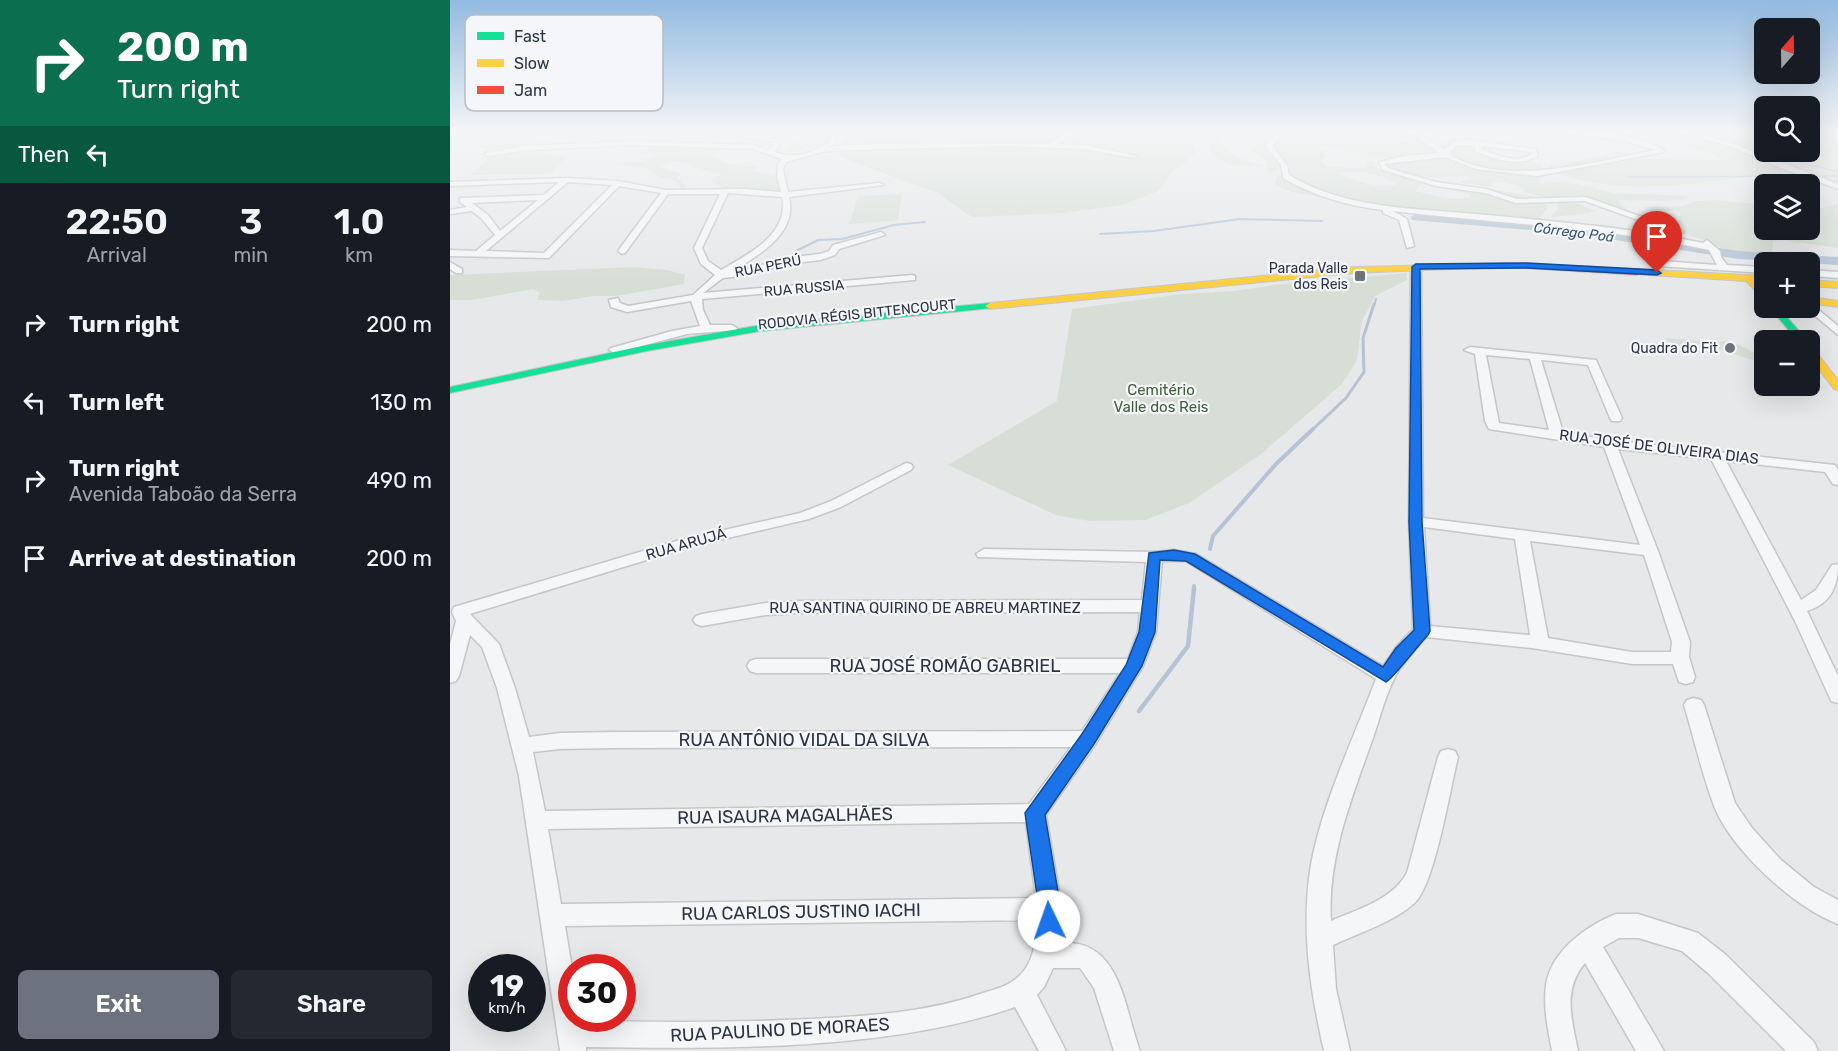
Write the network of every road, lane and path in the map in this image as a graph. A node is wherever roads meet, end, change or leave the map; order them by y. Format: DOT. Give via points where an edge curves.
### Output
graph roads {
  1 [pos="565,180"];
  2 [pos="566,180"];
  3 [pos="780,180"];
  4 [pos="1293,180"];
  5 [pos="1424,180"];
  6 [pos="1816,180"];
  7 [pos="618,183"];
  8 [pos="450,184"];
  9 [pos="880,185"];
  10 [pos="1838,187"];
  11 [pos="726,191"];
  12 [pos="666,192"];
  13 [pos="784,195"];
  14 [pos="544,197"];
  15 [pos="1375,205"];
  16 [pos="474,208"];
  17 [pos="450,212"];
  18 [pos="500,235"];
  19 [pos="881,235"];
  20 [pos="1410,246"];
  21 [pos="622,251"];
  22 [pos="1715,251"];
  23 [pos="450,253"];
  24 [pos="478,254"];
  25 [pos="1411,264"];
  26 [pos="450,265"];
  27 [pos="1725,269"];
  28 [pos="1754,270"];
  29 [pos="459,271"];
  30 [pos="721,275"];
  31 [pos="1820,276"];
  32 [pos="912,278"];
  33 [pos="1259,278"];
  34 [pos="1835,280"];
  35 [pos="1754,282"];
  36 [pos="1754,282"];
  37 [pos="696,297"];
  38 [pos="614,300"];
  39 [pos="1820,302"];
  40 [pos="1838,304"];
  41 [pos="1820,315"];
  42 [pos="1783,318"];
  43 [pos="706,328"];
  44 [pos="732,328"];
  45 [pos="1794,330"];
  46 [pos="1838,332"];
  47 [pos="615,350"];
  48 [pos="1535,358"];
  49 [pos="1820,364"];
  50 [pos="450,381"];
  51 [pos="1838,387"];
  52 [pos="450,390"];
  53 [pos="1616,418"];
  54 [pos="1557,435"];
  55 [pos="1609,444"];
  56 [pos="1716,455"];
  57 [pos="906,467"];
  58 [pos="1838,481"];
  59 [pos="1416,522"];
  60 [pos="1522,536"];
  61 [pos="1650,550"];
  62 [pos="984,554"];
  63 [pos="1154,556"];
  64 [pos="1838,569"];
  65 [pos="1149,606"];
  66 [pos="1797,608"];
  67 [pos="458,615"];
  68 [pos="702,620"];
  69 [pos="1422,631"];
  70 [pos="1540,643"];
  71 [pos="1681,649"];
  72 [pos="756,666"];
  73 [pos="1134,666"];
  74 [pos="450,675"];
  75 [pos="1386,676"];
  76 [pos="1686,677"];
  77 [pos="1838,696"];
  78 [pos="1694,705"];
  79 [pos="1088,739"];
  80 [pos="520,746"];
  81 [pos="1448,757"];
  82 [pos="1035,813"];
  83 [pos="536,820"];
  84 [pos="1050,909"];
  85 [pos="1838,913"];
  86 [pos="552,915"];
  87 [pos="1320,939"];
  88 [pos="1587,943"];
  89 [pos="1043,956"];
  90 [pos="1022,992"];
  91 [pos="572,1042"];
  92 [pos="1053,1051"];
  93 [pos="1127,1051"];
  94 [pos="1337,1051"];
  95 [pos="1566,1051"];
  96 [pos="1651,1051"];
  97 [pos="1805,1051"];
  1 -- 8 [label="street"];
  2 -- 7 [label="street"];
  2 -- 14 [label="street"];
  3 -- 13 [label="street"];
  4 -- 15 [label="street" via="1314,192"];
  5 -- 22 [label="street" via="1486,191 1516,201 1586,199 1703,239"];
  6 -- 10 [label="street"];
  7 -- 12 [label="street"];
  7 -- 24 [label="street" via="546,256"];
  9 -- 13 [label="street"];
  11 -- 12 [label="street"];
  11 -- 13 [label="street"];
  11 -- 30 [label="street" via="698,248 705,262"];
  12 -- 21 [label="street"];
  13 -- 30 [label="street" via="788,199 781,227 744,261"];
  14 -- 16 [label="street" via="460,199"];
  14 -- 18 [label="street"];
  15 -- 20 [label="street" via="1402,219"];
  15 -- 22 [label="street" via="1659,237"];
  16 -- 17 [label="street"];
  16 -- 18 [label="street"];
  18 -- 24 [label="street"];
  19 -- 30 [label="street, RUA PERÚ" via="836,247 821,257"];
  22 -- 27 [label="street"];
  23 -- 24 [label="street"];
  25 -- 27 [label="main road" via="1489,261"];
  25 -- 27 [label="main road" via="1418,258 1449,255"];
  25 -- 33 [label="main road"];
  25 -- 36 [label="main road" via="1545,267"];
  25 -- 59 [label="street" via="1420,345"];
  26 -- 29 [label="street"];
  27 -- 28 [label="street"];
  27 -- 35 [label="main road"];
  30 -- 37 [label="street"];
  31 -- 34 [label="street"];
  32 -- 37 [label="street, RUA RUSSIA"];
  33 -- 44 [label="main road, RODOVIA RÉGIS BITTENCOURT"];
  33 -- 52 [label="main road, RODOVIA RÉGIS BITTENCOURT" via="761,328"];
  37 -- 38 [label="street, RUA RUSSIA" via="627,309 615,306"];
  37 -- 43 [label="street"];
  39 -- 40 [label="main road"];
  41 -- 46 [label="street"];
  42 -- 45 [label="main road"];
  43 -- 44 [label="street"];
  43 -- 47 [label="street"];
  44 -- 47 [label="main road, RODOVIA RÉGIS BITTENCOURT"];
  47 -- 50 [label="main road, RODOVIA RÉGIS BITTENCOURT"];
  48 -- 53 [label="street" via="1592,362"];
  48 -- 54 [label="street"];
  48 -- 54 [label="street, RUA JOSÉ DE OLIVEIRA DIAS" via="1475,352 1494,426"];
  49 -- 51 [label="main road"];
  54 -- 55 [label="street, RUA JOSÉ DE OLIVEIRA DIAS"];
  55 -- 56 [label="street, RUA JOSÉ DE OLIVEIRA DIAS"];
  55 -- 61 [label="street"];
  56 -- 58 [label="street, RUA JOSÉ DE OLIVEIRA DIAS" via="1830,468"];
  56 -- 66 [label="street"];
  57 -- 67 [label="street, RUA ARUJÁ" via="836,504 804,516 685,543"];
  59 -- 60 [label="street"];
  59 -- 69 [label="street"];
  60 -- 61 [label="street"];
  60 -- 70 [label="street"];
  61 -- 71 [label="street"];
  62 -- 63 [label="street"];
  63 -- 65 [label="street"];
  63 -- 75 [label="street" via="1190,557"];
  64 -- 66 [label="street" via="1825,593 1810,605"];
  65 -- 68 [label="street, RUA SANTINA QUIRINO DE ABREU MARTINEZ" via="801,607"];
  65 -- 73 [label="street" via="1147,632"];
  66 -- 77 [label="street"];
  67 -- 74 [label="street"];
  67 -- 80 [label="street" via="490,644"];
  69 -- 70 [label="street"];
  69 -- 75 [label="street"];
  70 -- 71 [label="street" via="1669,660"];
  71 -- 76 [label="street"];
  72 -- 73 [label="street, RUA JOSÉ ROMÃO GABRIEL"];
  73 -- 79 [label="street"];
  75 -- 87 [label="street" via="1330,835 1321,878"];
  78 -- 85 [label="street" via="1725,806 1744,835 1806,895"];
  79 -- 80 [label="street, RUA ANTÔNIO VIDAL DA SILVA" via="614,740"];
  79 -- 82 [label="street"];
  80 -- 83 [label="street"];
  81 -- 87 [label="street" via="1418,876 1409,892 1392,905"];
  82 -- 83 [label="street, RUA ISAURA MAGALHÃES"];
  82 -- 84 [label="street"];
  83 -- 86 [label="street"];
  84 -- 86 [label="street, RUA CARLOS JUSTINO IACHI"];
  84 -- 89 [label="street"];
  86 -- 91 [label="street"];
  87 -- 94 [label="street" via="1323,989"];
  88 -- 95 [label="street" via="1568,964 1559,983 1558,1012"];
  88 -- 96 [label="street"];
  88 -- 97 [label="street" via="1616,926 1638,926 1689,941"];
  89 -- 90 [label="street" via="1035,978"];
  89 -- 93 [label="street" via="1077,955 1090,959 1101,971"];
  90 -- 91 [label="street, RUA PAULINO DE MORAES" via="947,1016 868,1030"];
  90 -- 92 [label="street"];
}
